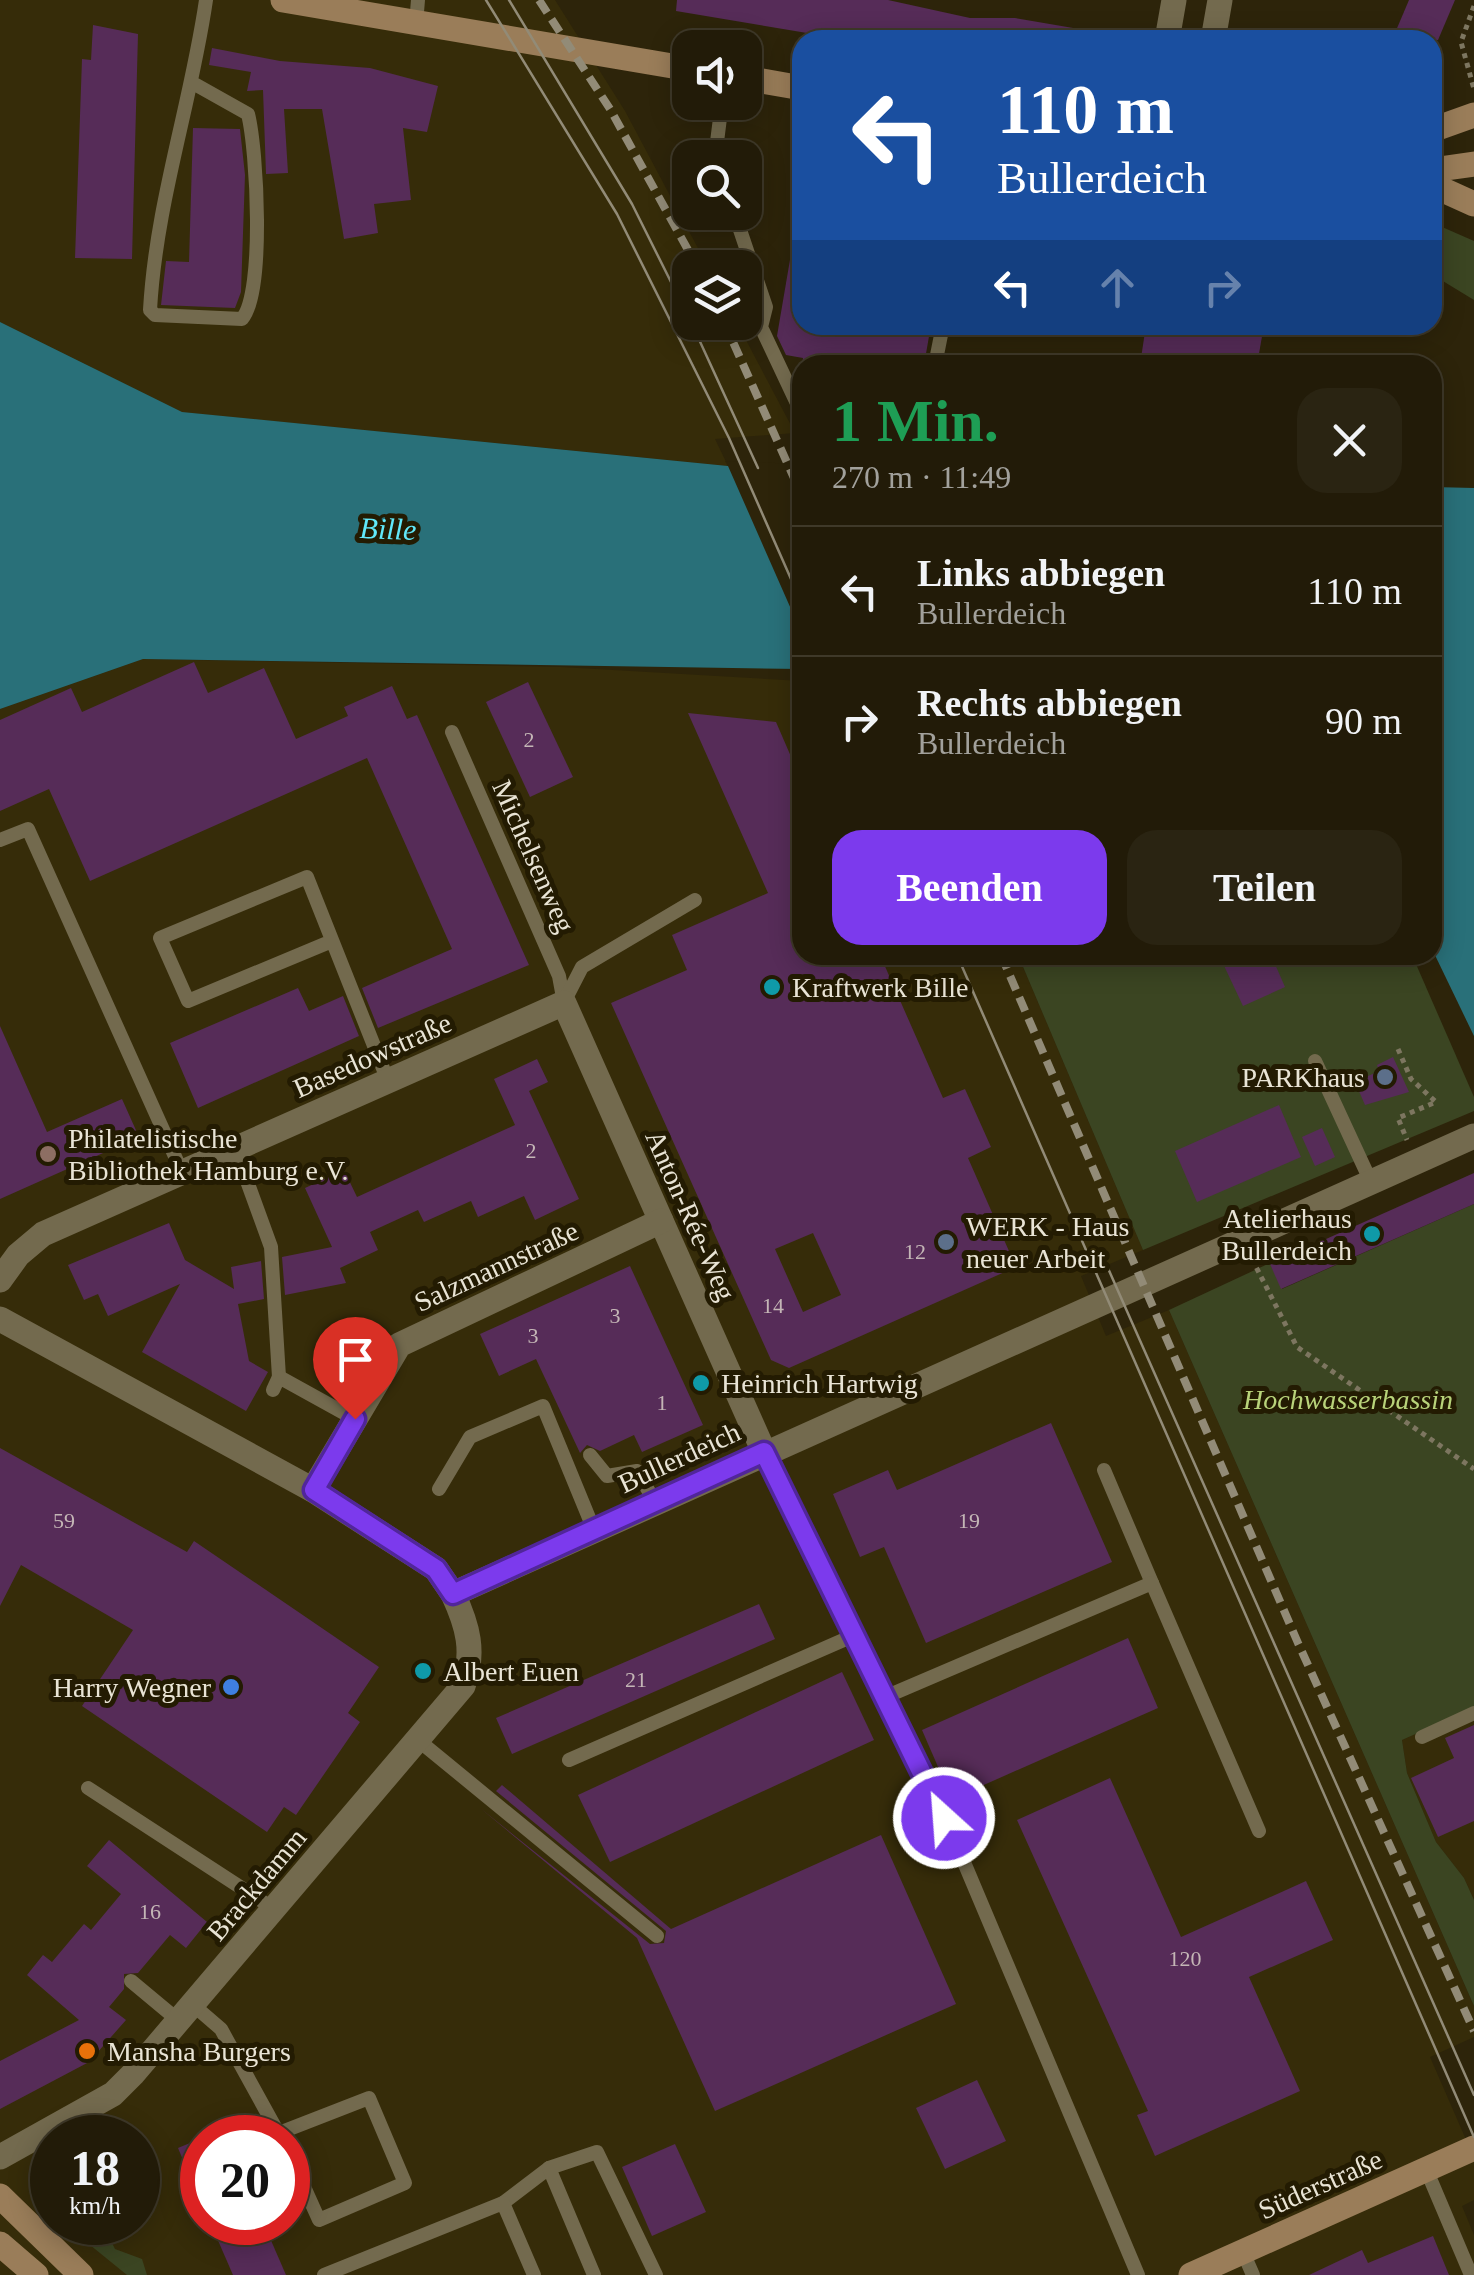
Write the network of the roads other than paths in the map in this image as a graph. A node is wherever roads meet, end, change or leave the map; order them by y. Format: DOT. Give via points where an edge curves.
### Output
graph roads {
  1 [pos="206,0"];
  2 [pos="283,0"];
  3 [pos="1174,0"];
  4 [pos="1220,0"];
  5 [pos="417,12"];
  6 [pos="1169,30"];
  7 [pos="1215,30"];
  8 [pos="672,65"];
  9 [pos="762,81"];
  10 [pos="191,82"];
  11 [pos="792,86"];
  12 [pos="1474,115"];
  13 [pos="1442,126"];
  14 [pos="1474,164"];
  15 [pos="1442,169"];
  16 [pos="1442,189"];
  17 [pos="1474,204"];
  18 [pos="740,230"];
  19 [pos="792,393"];
  20 [pos="452,732"];
  21 [pos="0,840"];
  22 [pos="694,900"];
  23 [pos="332,941"];
  24 [pos="564,1003"];
  25 [pos="1315,1061"];
  26 [pos="388,1081"];
  27 [pos="1474,1136"];
  28 [pos="234,1148"];
  29 [pos="182,1172"];
  30 [pos="1371,1182"];
  31 [pos="661,1221"];
  32 [pos="4,1263"];
  33 [pos="0,1319"];
  34 [pos="355,1419"];
  35 [pos="764,1452"];
  36 [pos="590,1455"];
  37 [pos="1104,1470"];
  38 [pos="439,1489"];
  39 [pos="314,1490"];
  40 [pos="655,1502"];
  41 [pos="594,1530"];
  42 [pos="1152,1582"];
  43 [pos="453,1594"];
  44 [pos="855,1635"];
  45 [pos="885,1698"];
  46 [pos="1474,1714"];
  47 [pos="1422,1737"];
  48 [pos="418,1740"];
  49 [pos="570,1760"];
  50 [pos="88,1788"];
  51 [pos="1259,1831"];
  52 [pos="274,1909"];
  53 [pos="657,1936"];
  54 [pos="131,1981"];
  55 [pos="186,2012"];
  56 [pos="269,2115"];
  57 [pos="310,2123"];
  58 [pos="1474,2148"];
  59 [pos="0,2157"];
  60 [pos="550,2168"];
  61 [pos="1426,2170"];
  62 [pos="0,2196"];
  63 [pos="310,2200"];
  64 [pos="503,2203"];
  65 [pos="0,2244"];
  66 [pos="1248,2263"];
  67 [pos="326,2274"];
  68 [pos="36,2275"];
  69 [pos="81,2275"];
  70 [pos="534,2275"];
  71 [pos="594,2275"];
  72 [pos="656,2275"];
  73 [pos="1138,2275"];
  74 [pos="1192,2275"];
  75 [pos="1471,2275"];
  1 -- 10 [label="lane"];
  2 -- 5 [label="main road"];
  3 -- 6 [label="street"];
  4 -- 7 [label="street"];
  5 -- 8 [label="main road"];
  9 -- 11 [label="main road"];
  10 -- 10 [label="lane" via="166,188 150,310 155,316 242,319 253,295 253,134 248,114"];
  12 -- 13 [label="main road"];
  14 -- 15 [label="main road"];
  16 -- 17 [label="main road"];
  18 -- 19 [label="lane" via="766,308 761,327"];
  20 -- 24 [label="lane, Michelsenweg" via="559,976"];
  21 -- 29 [label="lane" via="28,830"];
  22 -- 24 [label="lane" via="582,967"];
  23 -- 23 [label="lane" via="307,878 160,938 188,1001"];
  23 -- 26 [label="lane"];
  24 -- 26 [label="street, Basedowstraße"];
  24 -- 31 [label="street, Anton-Rée-Weg"];
  25 -- 30 [label="lane"];
  26 -- 28 [label="street, Basedowstraße"];
  27 -- 30 [label="street, Bullerdeich"];
  28 -- 29 [label="street, Basedowstraße"];
  28 -- 34 [label="lane" via="271,1247 276,1383"];
  29 -- 32 [label="street, Basedowstraße" via="43,1234"];
  30 -- 35 [label="street, Bullerdeich"];
  31 -- 34 [label="street, Salzmannstraße" via="399,1345"];
  31 -- 35 [label="street, Anton-Rée-Weg"];
  33 -- 39 [label="street"];
  34 -- 39 [label="street, Salzmannstraße"];
  35 -- 40 [label="street, Bullerdeich"];
  35 -- 44 [label="lane"];
  36 -- 40 [label="lane" via="607,1476 638,1471"];
  37 -- 42 [label="lane"];
  38 -- 41 [label="lane" via="470,1438 543,1406"];
  39 -- 43 [label="street" via="436,1569"];
  40 -- 41 [label="street, Bullerdeich"];
  41 -- 43 [label="street, Bullerdeich"];
  42 -- 45 [label="lane"];
  42 -- 51 [label="lane"];
  43 -- 48 [label="street, Brackdamm" via="466,1621 469,1670 464,1686"];
  44 -- 45 [label="lane"];
  44 -- 49 [label="lane"];
  45 -- 73 [label="lane" via="958,1848"];
  46 -- 47 [label="lane"];
  48 -- 52 [label="street, Brackdamm"];
  48 -- 53 [label="lane"];
  50 -- 52 [label="lane"];
  52 -- 55 [label="street, Brackdamm"];
  54 -- 55 [label="lane"];
  55 -- 56 [label="lane" via="221,2028"];
  55 -- 59 [label="street, Brackdamm" via="113,2094"];
  57 -- 63 [label="lane" via="370,2098 404,2183 319,2220"];
  58 -- 61 [label="main road, Süderstraße"];
  60 -- 64 [label="lane"];
  60 -- 71 [label="lane"];
  60 -- 72 [label="lane" via="597,2152"];
  61 -- 66 [label="main road, Süderstraße"];
  61 -- 75 [label="lane"];
  62 -- 69 [label="main road"];
  64 -- 67 [label="lane"];
  64 -- 70 [label="lane"];
  65 -- 68 [label="main road"];
  66 -- 74 [label="main road, Süderstraße"];
}
